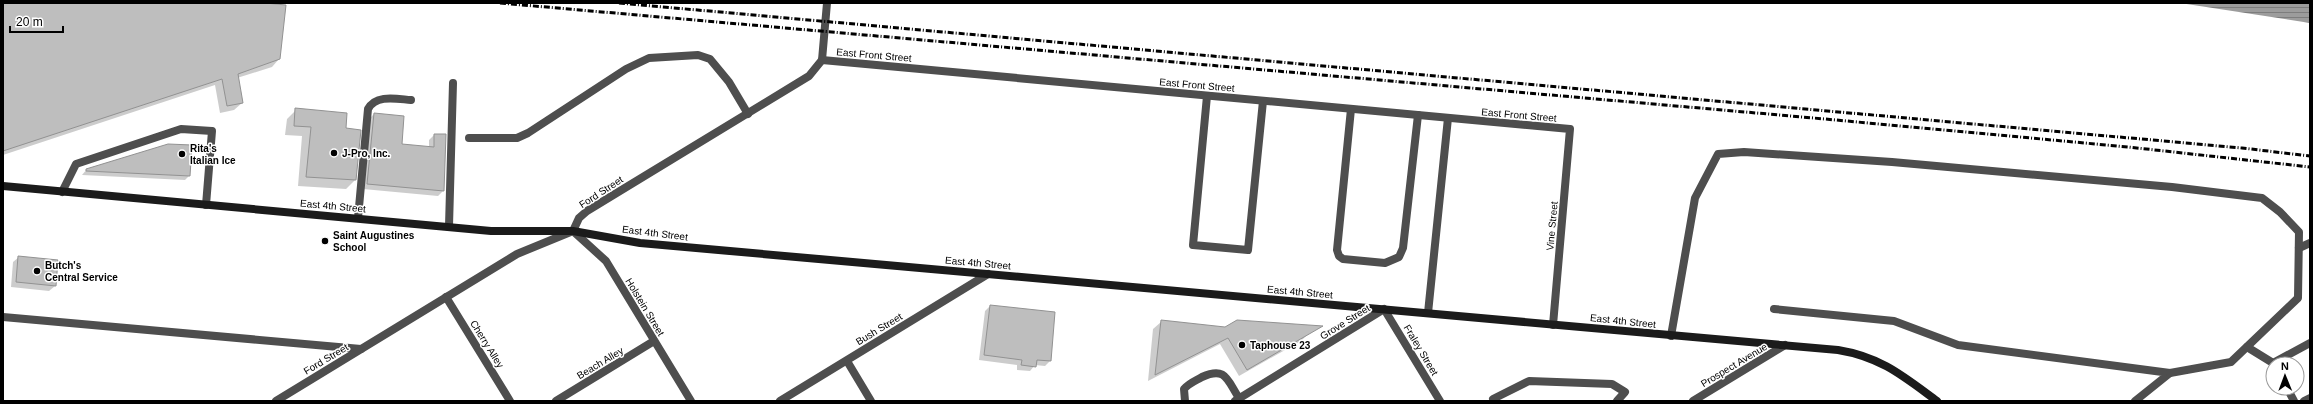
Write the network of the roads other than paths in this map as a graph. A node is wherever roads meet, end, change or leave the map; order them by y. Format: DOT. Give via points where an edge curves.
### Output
graph roads {
  1 [pos="827,3"];
  2 [pos="822,60"];
  3 [pos="453,83"];
  4 [pos="1207,96"];
  5 [pos="411,100"];
  6 [pos="1263,101"];
  7 [pos="1352,109"];
  8 [pos="748,114"];
  9 [pos="1418,116"];
  10 [pos="1448,118"];
  11 [pos="1570,129"];
  12 [pos="469,138"];
  13 [pos="3,186"];
  14 [pos="62,192"];
  15 [pos="206,205"];
  16 [pos="358,218"];
  17 [pos="449,226"];
  18 [pos="573,231"];
  19 [pos="2310,243"];
  20 [pos="2299,248"];
  21 [pos="988,274"];
  22 [pos="446,297"];
  23 [pos="1774,309"];
  24 [pos="1384,310"];
  25 [pos="1428,314"];
  26 [pos="3,317"];
  27 [pos="1553,325"];
  28 [pos="1671,336"];
  29 [pos="654,341"];
  30 [pos="2310,343"];
  31 [pos="1785,345"];
  32 [pos="2247,347"];
  33 [pos="361,349"];
  34 [pos="2287,356"];
  35 [pos="2265,359"];
  36 [pos="847,360"];
  37 [pos="2170,373"];
  38 [pos="2310,398"];
  39 [pos="1237,400"];
  40 [pos="276,401"];
  41 [pos="510,401"];
  42 [pos="556,401"];
  43 [pos="691,401"];
  44 [pos="780,401"];
  45 [pos="871,401"];
  46 [pos="1185,401"];
  47 [pos="1440,401"];
  48 [pos="1494,401"];
  49 [pos="1617,401"];
  50 [pos="1694,401"];
  51 [pos="1937,401"];
  52 [pos="2135,401"];
  53 [pos="2304,401"];
  1 -- 2 [label="street"];
  2 -- 4 [label="street, East Front Street"];
  2 -- 8 [label="street, Ford Street" via="809,76"];
  3 -- 17 [label="street"];
  4 -- 6 [label="street, East Front Street"];
  4 -- 6 [label="street" via="1193,245 1248,250"];
  5 -- 16 [label="street" via="380,100 372,103 368,109"];
  6 -- 7 [label="street, East Front Street"];
  7 -- 9 [label="street, East Front Street"];
  7 -- 9 [label="street" via="1337,250 1343,259 1392,262 1399,257 1403,248"];
  8 -- 12 [label="street" via="730,82 710,59 698,55 650,58 626,69 517,138"];
  8 -- 18 [label="street, Ford Street" via="587,212 580,218"];
  9 -- 10 [label="street, East Front Street"];
  10 -- 11 [label="street, East Front Street"];
  10 -- 25 [label="street"];
  11 -- 27 [label="street, Vine Street"];
  13 -- 14 [label="main road, East 4th Street"];
  14 -- 15 [label="main road, East 4th Street"];
  14 -- 15 [label="street" via="76,164 181,129 212,131"];
  15 -- 16 [label="main road, East 4th Street"];
  16 -- 17 [label="main road, East 4th Street"];
  17 -- 18 [label="main road, East 4th Street" via="491,231"];
  18 -- 21 [label="main road, East 4th Street" via="640,243"];
  18 -- 22 [label="street, Ford Street" via="517,254"];
  18 -- 29 [label="street, Holstein Street" via="606,261"];
  19 -- 20 [label="street"];
  20 -- 28 [label="street" via="2299,232 2262,198 2172,187 1892,162 1744,152 1718,154 1695,198"];
  20 -- 32 [label="street" via="2298,298"];
  21 -- 24 [label="main road, East 4th Street"];
  21 -- 36 [label="street, Bush Street"];
  22 -- 33 [label="street, Ford Street"];
  22 -- 41 [label="street, Cherry Alley"];
  23 -- 37 [label="street" via="1894,321 1958,345"];
  24 -- 25 [label="main road, East 4th Street"];
  24 -- 39 [label="street, Grove Street"];
  24 -- 47 [label="street, Fraley Street"];
  25 -- 27 [label="main road, East 4th Street"];
  26 -- 33 [label="street"];
  27 -- 28 [label="main road, East 4th Street"];
  28 -- 31 [label="main road, East 4th Street"];
  29 -- 42 [label="street, Beach Alley"];
  29 -- 43 [label="street, Holstein Street"];
  30 -- 34 [label="street"];
  31 -- 50 [label="street, Prospect Avenue"];
  31 -- 51 [label="main road, East 4th Street" via="1838,350 1873,358"];
  32 -- 35 [label="street"];
  32 -- 37 [label="street" via="2231,362"];
  33 -- 40 [label="street, Ford Street"];
  36 -- 44 [label="street, Bush Street"];
  36 -- 45 [label="street"];
  37 -- 52 [label="street"];
  38 -- 53 [label="street"];
  39 -- 46 [label="street" via="1226,378 1220,372 1214,372 1188,384 1184,389"];
  48 -- 49 [label="street" via="1493,398 1529,381 1612,384 1625,392"];
}
